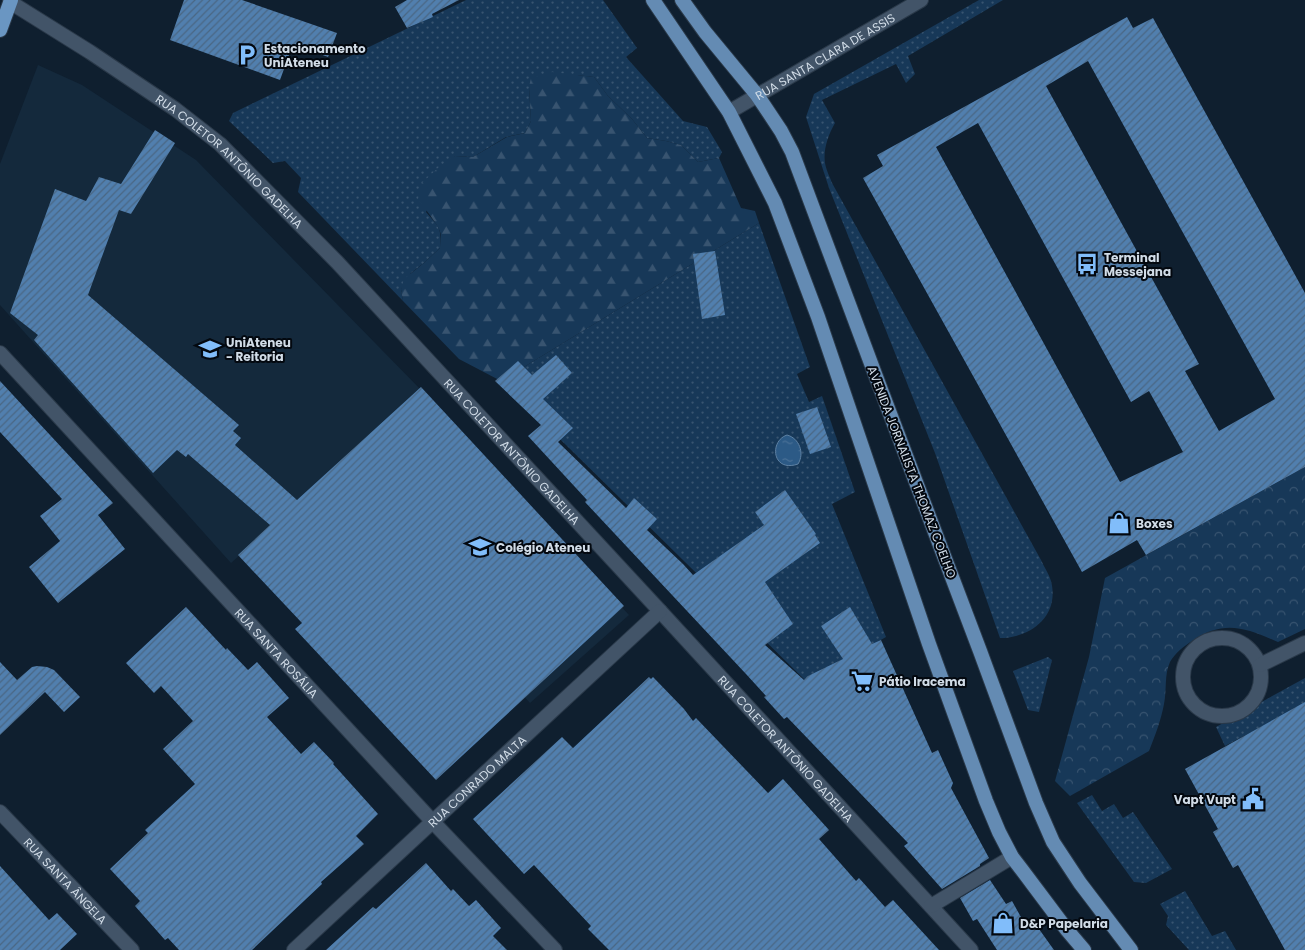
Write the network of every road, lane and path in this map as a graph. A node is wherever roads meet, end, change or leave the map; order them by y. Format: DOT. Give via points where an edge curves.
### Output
graph roads {
  1 [pos="653,0"];
  2 [pos="682,0"];
  3 [pos="10,1"];
  4 [pos="917,1"];
  5 [pos="0,30"];
  6 [pos="757,95"];
  7 [pos="729,112"];
  8 [pos="0,353"];
  9 [pos="660,611"];
  10 [pos="1305,643"];
  11 [pos="1260,665"];
  12 [pos="0,812"];
  13 [pos="433,822"];
  14 [pos="1012,857"];
  15 [pos="931,906"];
  16 [pos="132,950"];
  17 [pos="294,950"];
  18 [pos="555,950"];
  19 [pos="971,950"];
  20 [pos="1084,950"];
  21 [pos="1131,950"];
  1 -- 7 [label="main road"];
  2 -- 6 [label="main road, AVENIDA JORNALISTA THOMAZ COELHO"];
  3 -- 5 [label="highway"];
  3 -- 9 [label="street, RUA COLETOR ANTÔNIO GADELHA" via="175,109 220,144 336,262"];
  4 -- 6 [label="street, RUA SANTA CLARA DE ASSIS"];
  6 -- 7 [label="street, RUA SANTA CLARA DE ASSIS"];
  6 -- 21 [label="main road, AVENIDA JORNALISTA THOMAZ COELHO" via="792,152 1053,842"];
  7 -- 14 [label="main road" via="783,224 818,317 929,644 986,801"];
  8 -- 13 [label="street, RUA SANTA ROSÁLIA"];
  9 -- 13 [label="street, RUA CONRADO MALTA"];
  9 -- 15 [label="street, RUA COLETOR ANTÔNIO GADELHA"];
  10 -- 11 [label="street"];
  11 -- 11 [label="street" via="1246,646 1235,640 1210,640 1199,645 1185,664 1186,690 1203,710 1215,715 1241,711 1259,692"];
  12 -- 16 [label="street, RUA SANTA ÂNGELA"];
  13 -- 17 [label="street, RUA CONRADO MALTA"];
  13 -- 18 [label="street, RUA SANTA ROSÁLIA"];
  14 -- 15 [label="street"];
  14 -- 20 [label="main road"];
  15 -- 19 [label="street, RUA COLETOR ANTÔNIO GADELHA"];
}
